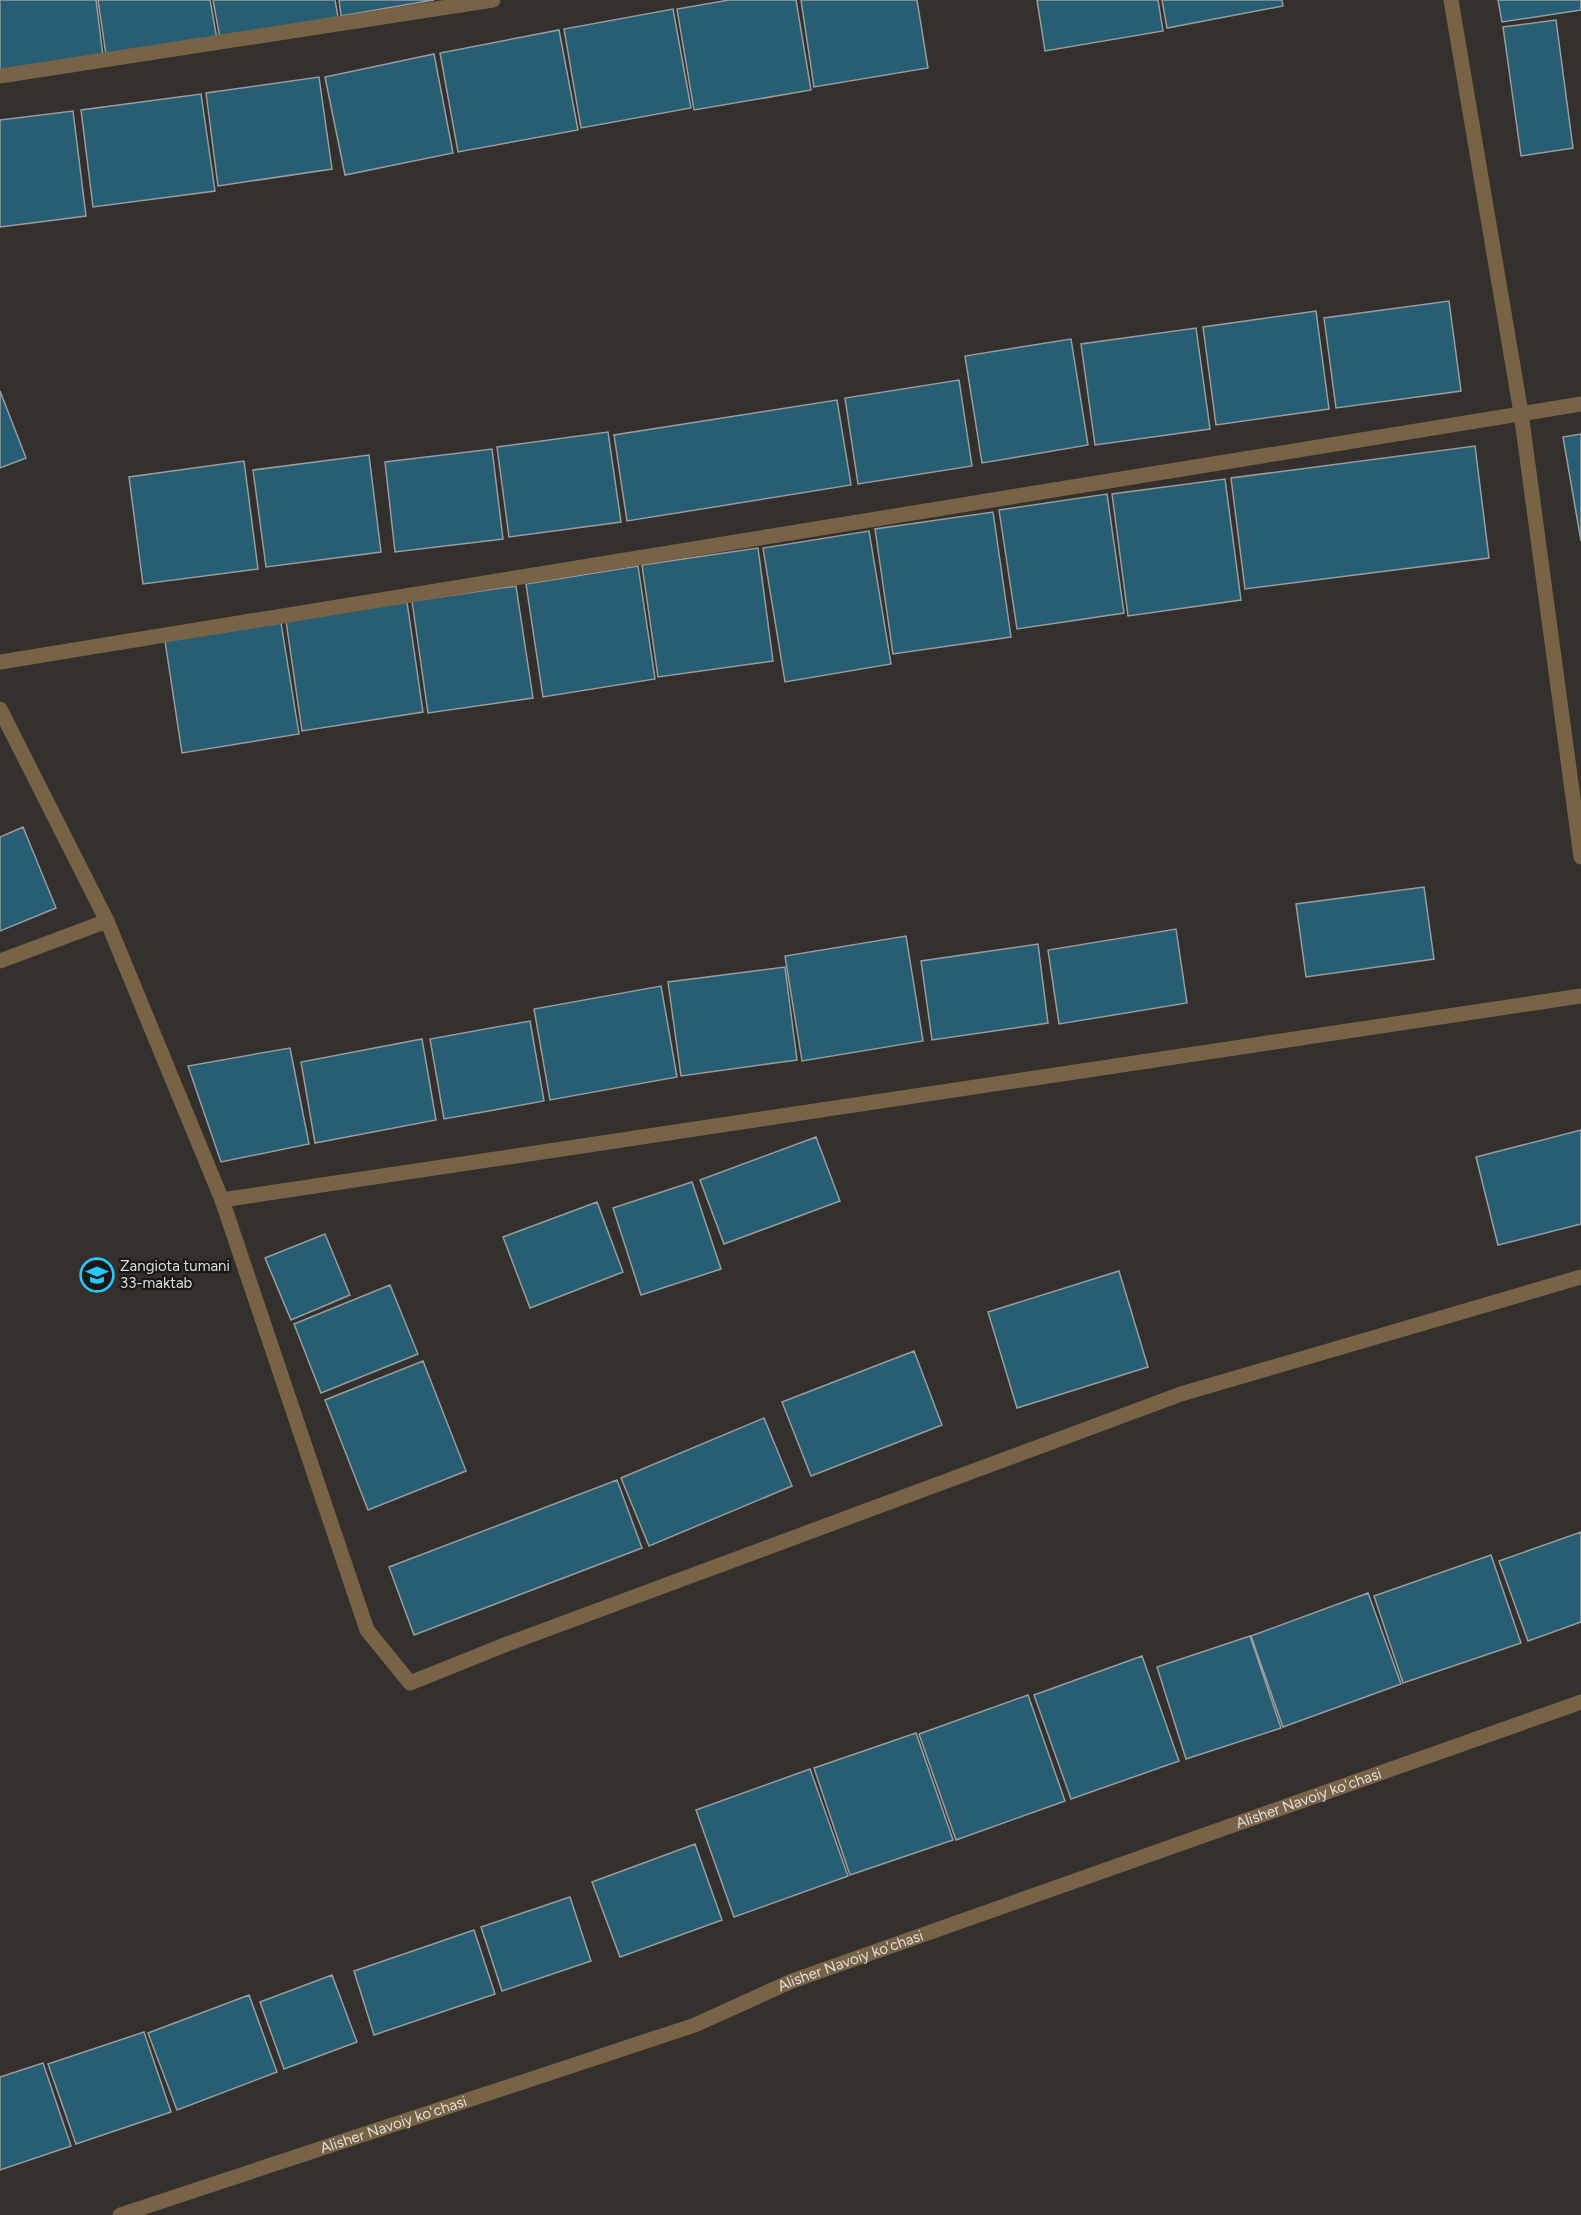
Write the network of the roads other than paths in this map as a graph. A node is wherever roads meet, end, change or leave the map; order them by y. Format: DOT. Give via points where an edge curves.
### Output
graph roads {
  1 [pos="493,0"];
  2 [pos="1451,0"];
  3 [pos="0,76"];
  4 [pos="1581,404"];
  5 [pos="1521,413"];
  6 [pos="0,662"];
  7 [pos="0,709"];
  8 [pos="1581,857"];
  9 [pos="106,921"];
  10 [pos="0,960"];
  11 [pos="1581,996"];
  12 [pos="222,1200"];
  13 [pos="1581,1277"];
  14 [pos="1581,1702"];
  15 [pos="120,2215"];
  1 -- 3 [label="street"];
  2 -- 5 [label="street"];
  4 -- 5 [label="street"];
  5 -- 6 [label="street"];
  5 -- 8 [label="street"];
  7 -- 9 [label="street"];
  9 -- 10 [label="street"];
  9 -- 12 [label="street"];
  11 -- 12 [label="street"];
  12 -- 13 [label="street" via="367,1630 410,1683 1181,1394"];
  14 -- 15 [label="street, Alisher Navoiy ko'chasi" via="792,1981 695,2025"];
}
